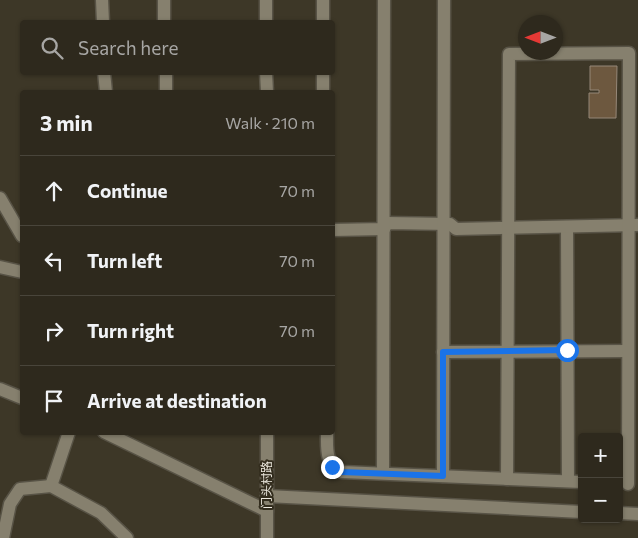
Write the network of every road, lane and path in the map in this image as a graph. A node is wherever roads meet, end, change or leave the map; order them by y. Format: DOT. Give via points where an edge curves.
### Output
graph roads {
  1 [pos="102,0"];
  2 [pos="164,0"];
  3 [pos="266,0"];
  4 [pos="323,0"];
  5 [pos="384,0"];
  6 [pos="444,0"];
  7 [pos="103,20"];
  8 [pos="164,20"];
  9 [pos="266,20"];
  10 [pos="323,20"];
  11 [pos="104,75"];
  12 [pos="166,75"];
  13 [pos="266,75"];
  14 [pos="323,75"];
  15 [pos="106,90"];
  16 [pos="166,90"];
  17 [pos="266,90"];
  18 [pos="323,90"];
  19 [pos="0,198"];
  20 [pos="443,224"];
  21 [pos="633,225"];
  22 [pos="567,227"];
  23 [pos="508,228"];
  24 [pos="335,230"];
  25 [pos="384,230"];
  26 [pos="20,233"];
  27 [pos="0,267"];
  28 [pos="20,272"];
  29 [pos="567,350"];
  30 [pos="628,350"];
  31 [pos="508,351"];
  32 [pos="443,352"];
  33 [pos="0,389"];
  34 [pos="20,397"];
  35 [pos="68,435"];
  36 [pos="110,435"];
  37 [pos="267,435"];
  38 [pos="326,435"];
  39 [pos="382,473"];
  40 [pos="443,476"];
  41 [pos="507,478"];
  42 [pos="568,481"];
  43 [pos="578,482"];
  44 [pos="628,484"];
  45 [pos="51,486"];
  46 [pos="267,496"];
  47 [pos="267,511"];
  48 [pos="578,512"];
  49 [pos="623,514"];
  50 [pos="638,514"];
  51 [pos="3,538"];
  52 [pos="127,538"];
  53 [pos="268,538"];
  1 -- 7 [label="street"];
  2 -- 8 [label="street"];
  3 -- 9 [label="street"];
  4 -- 10 [label="street"];
  5 -- 25 [label="street"];
  6 -- 20 [label="street"];
  11 -- 15 [label="street"];
  12 -- 16 [label="street"];
  13 -- 17 [label="street"];
  14 -- 18 [label="street"];
  19 -- 26 [label="street"];
  20 -- 23 [label="street" via="450,224 456,230"];
  20 -- 25 [label="street" via="388,223"];
  20 -- 32 [label="street"];
  21 -- 22 [label="street"];
  21 -- 23 [label="street" via="629,52 509,54"];
  21 -- 30 [label="street"];
  22 -- 23 [label="street"];
  22 -- 29 [label="street"];
  23 -- 31 [label="street"];
  24 -- 25 [label="street"];
  25 -- 39 [label="street"];
  27 -- 28 [label="street"];
  29 -- 30 [label="street"];
  29 -- 31 [label="street"];
  29 -- 42 [label="street"];
  30 -- 44 [label="street"];
  31 -- 32 [label="street"];
  31 -- 41 [label="street"];
  32 -- 40 [label="street"];
  33 -- 34 [label="street"];
  35 -- 45 [label="street"];
  36 -- 47 [label="street"];
  37 -- 46 [label="street, 门头村路"];
  38 -- 39 [label="street" via="327,456 332,467 342,472"];
  39 -- 40 [label="street"];
  40 -- 41 [label="street"];
  41 -- 42 [label="street"];
  42 -- 43 [label="street"];
  45 -- 51 [label="street" via="20,489 10,504"];
  45 -- 52 [label="street" via="101,513"];
  46 -- 47 [label="street, 门头村路"];
  46 -- 48 [label="street"];
  47 -- 53 [label="street, 门头村路"];
  49 -- 50 [label="street"];
}
